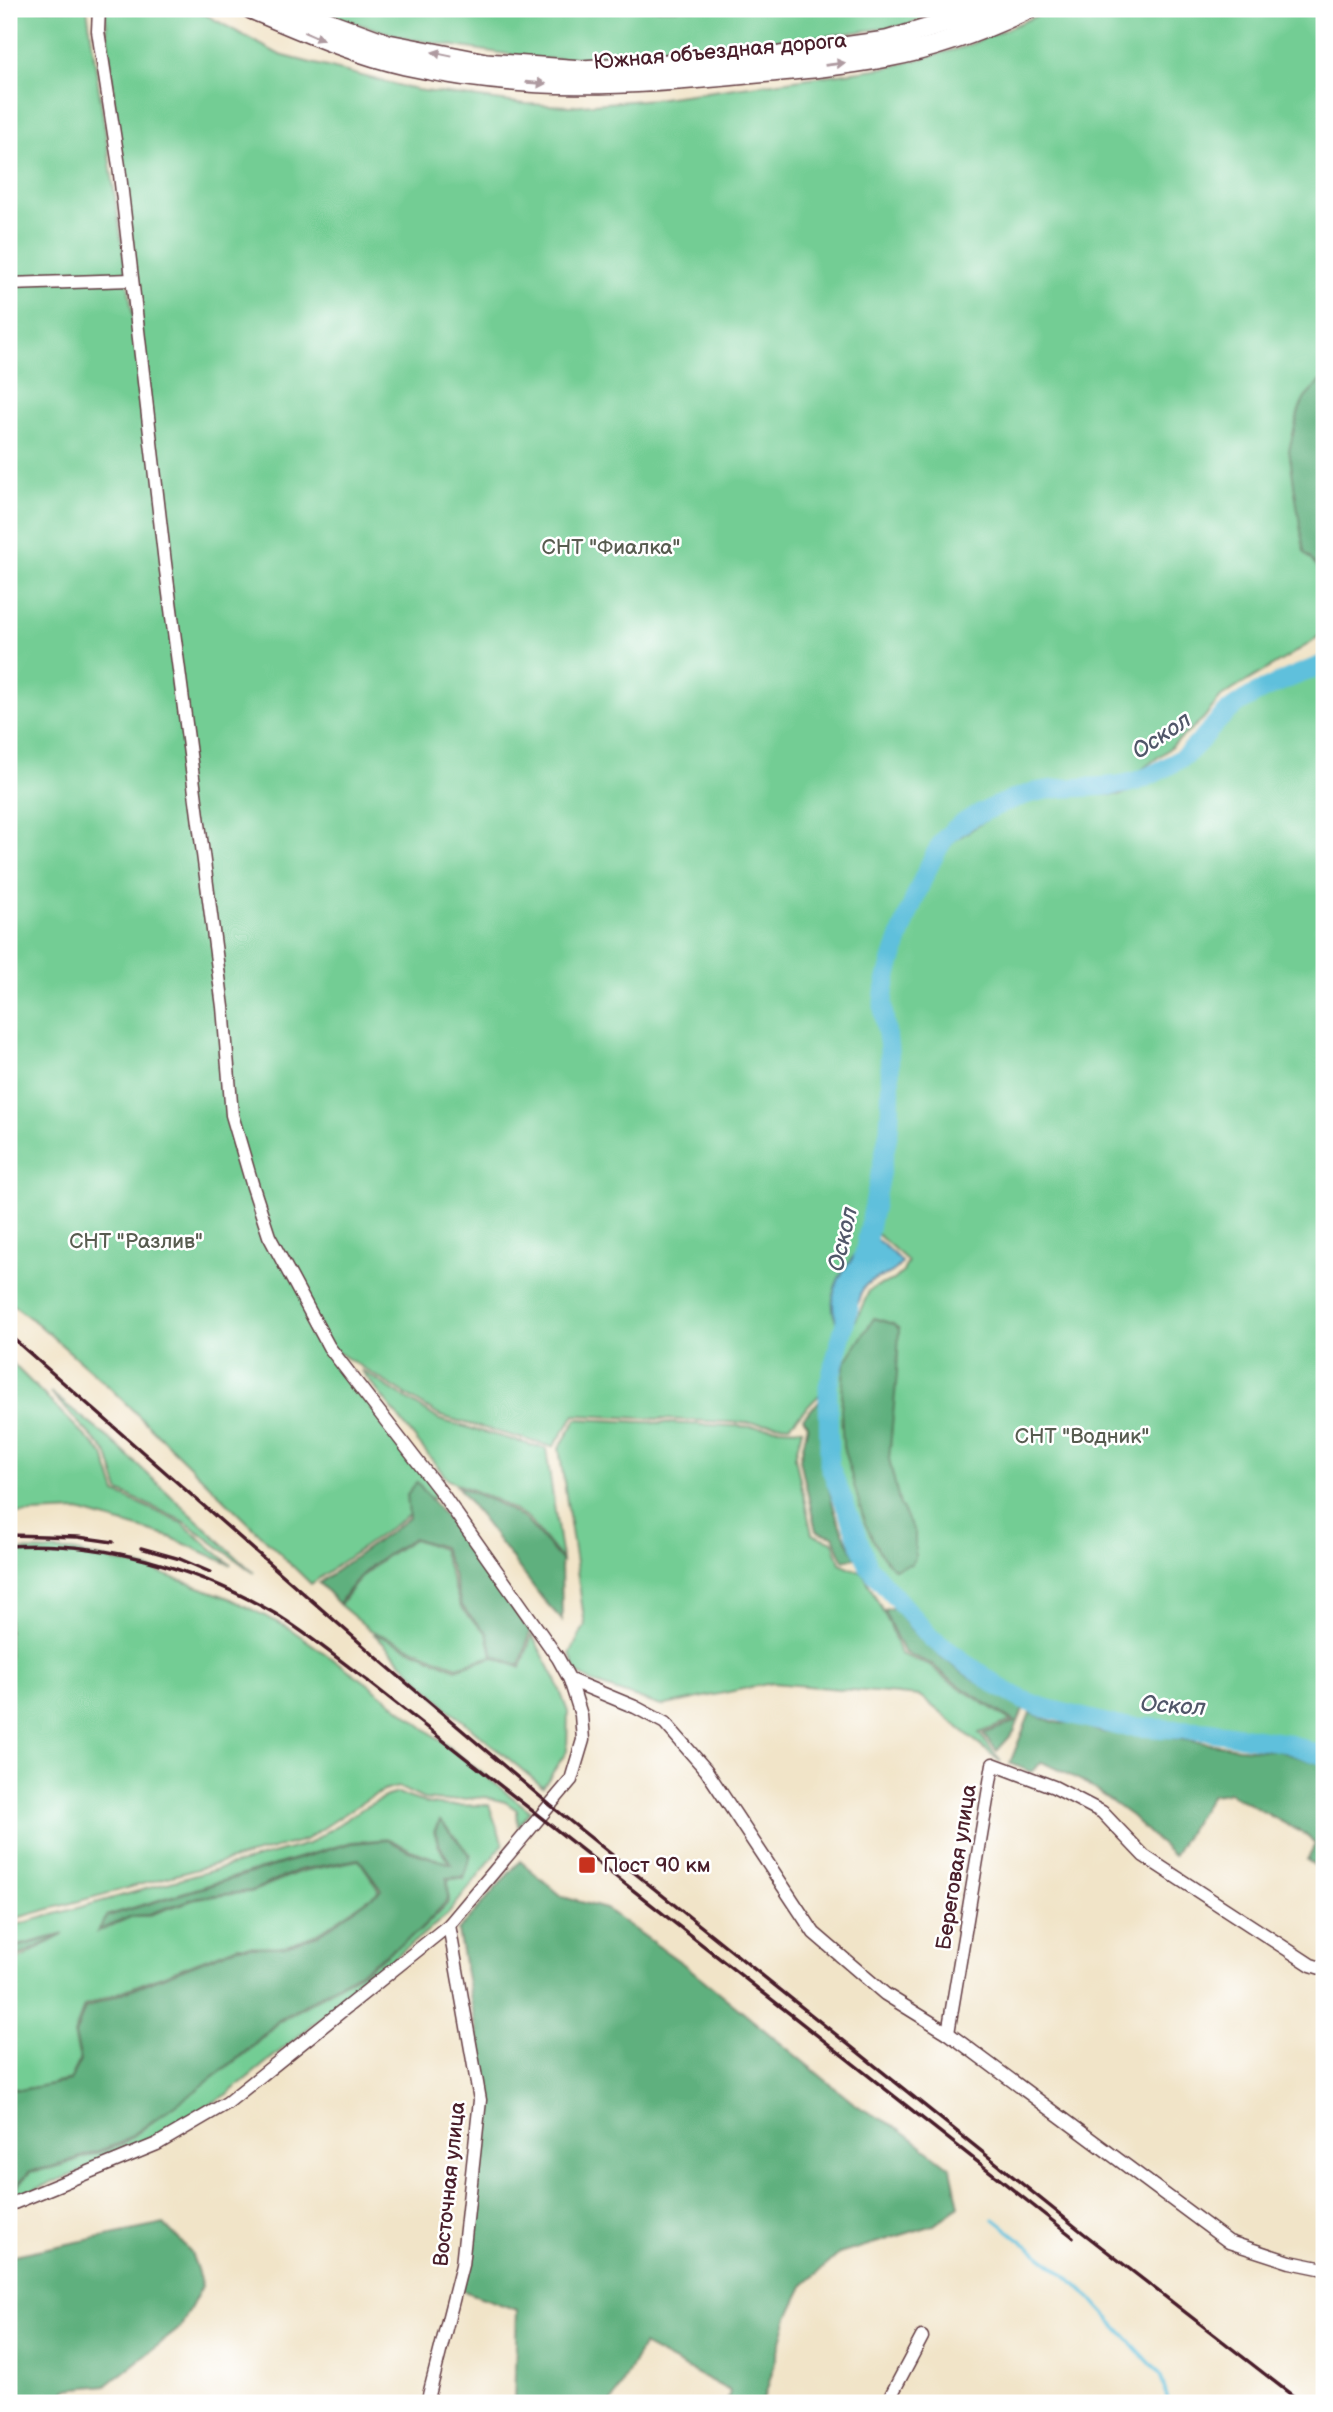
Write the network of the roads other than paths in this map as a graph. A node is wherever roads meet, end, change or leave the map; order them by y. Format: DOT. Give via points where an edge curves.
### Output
graph roads {
  1 [pos="99,9"];
  2 [pos="251,9"];
  3 [pos="292,9"];
  4 [pos="992,9"];
  5 [pos="1028,9"];
  6 [pos="131,280"];
  7 [pos="9,284"];
  8 [pos="570,1680"];
  9 [pos="450,1926"];
  10 [pos="1324,1969"];
  11 [pos="948,2033"];
  12 [pos="9,2204"];
  13 [pos="1324,2270"];
  14 [pos="922,2337"];
  15 [pos="427,2403"];
  16 [pos="887,2403"];
  1 -- 6 [label="street" via="97,31 119,166"];
  2 -- 5 [label="main road, Южная объездная дорога, one-way" via="333,44 404,65 500,81 594,86 691,80 889,57 959,38"];
  4 -- 3 [label="main road, Южная объездная дорога, one-way" via="886,41 780,57 582,70 486,63 388,44"];
  6 -- 7 [label="street"];
  6 -- 8 [label="street" via="223,1007 232,1115 253,1187 269,1236 329,1347 441,1492"];
  8 -- 9 [label="street" via="583,1740 570,1780"];
  8 -- 11 [label="street" via="665,1723 706,1770 814,1933 885,1994"];
  9 -- 12 [label="street" via="227,2103 158,2144"];
  9 -- 15 [label="street, Восточная улица" via="480,2100 462,2265"];
  10 -- 11 [label="street, Береговая улица" via="1311,1965 1144,1856 1102,1812 1054,1787 993,1764"];
  11 -- 13 [label="street" via="1229,2242"];
  14 -- 16 [label="street"];
}
